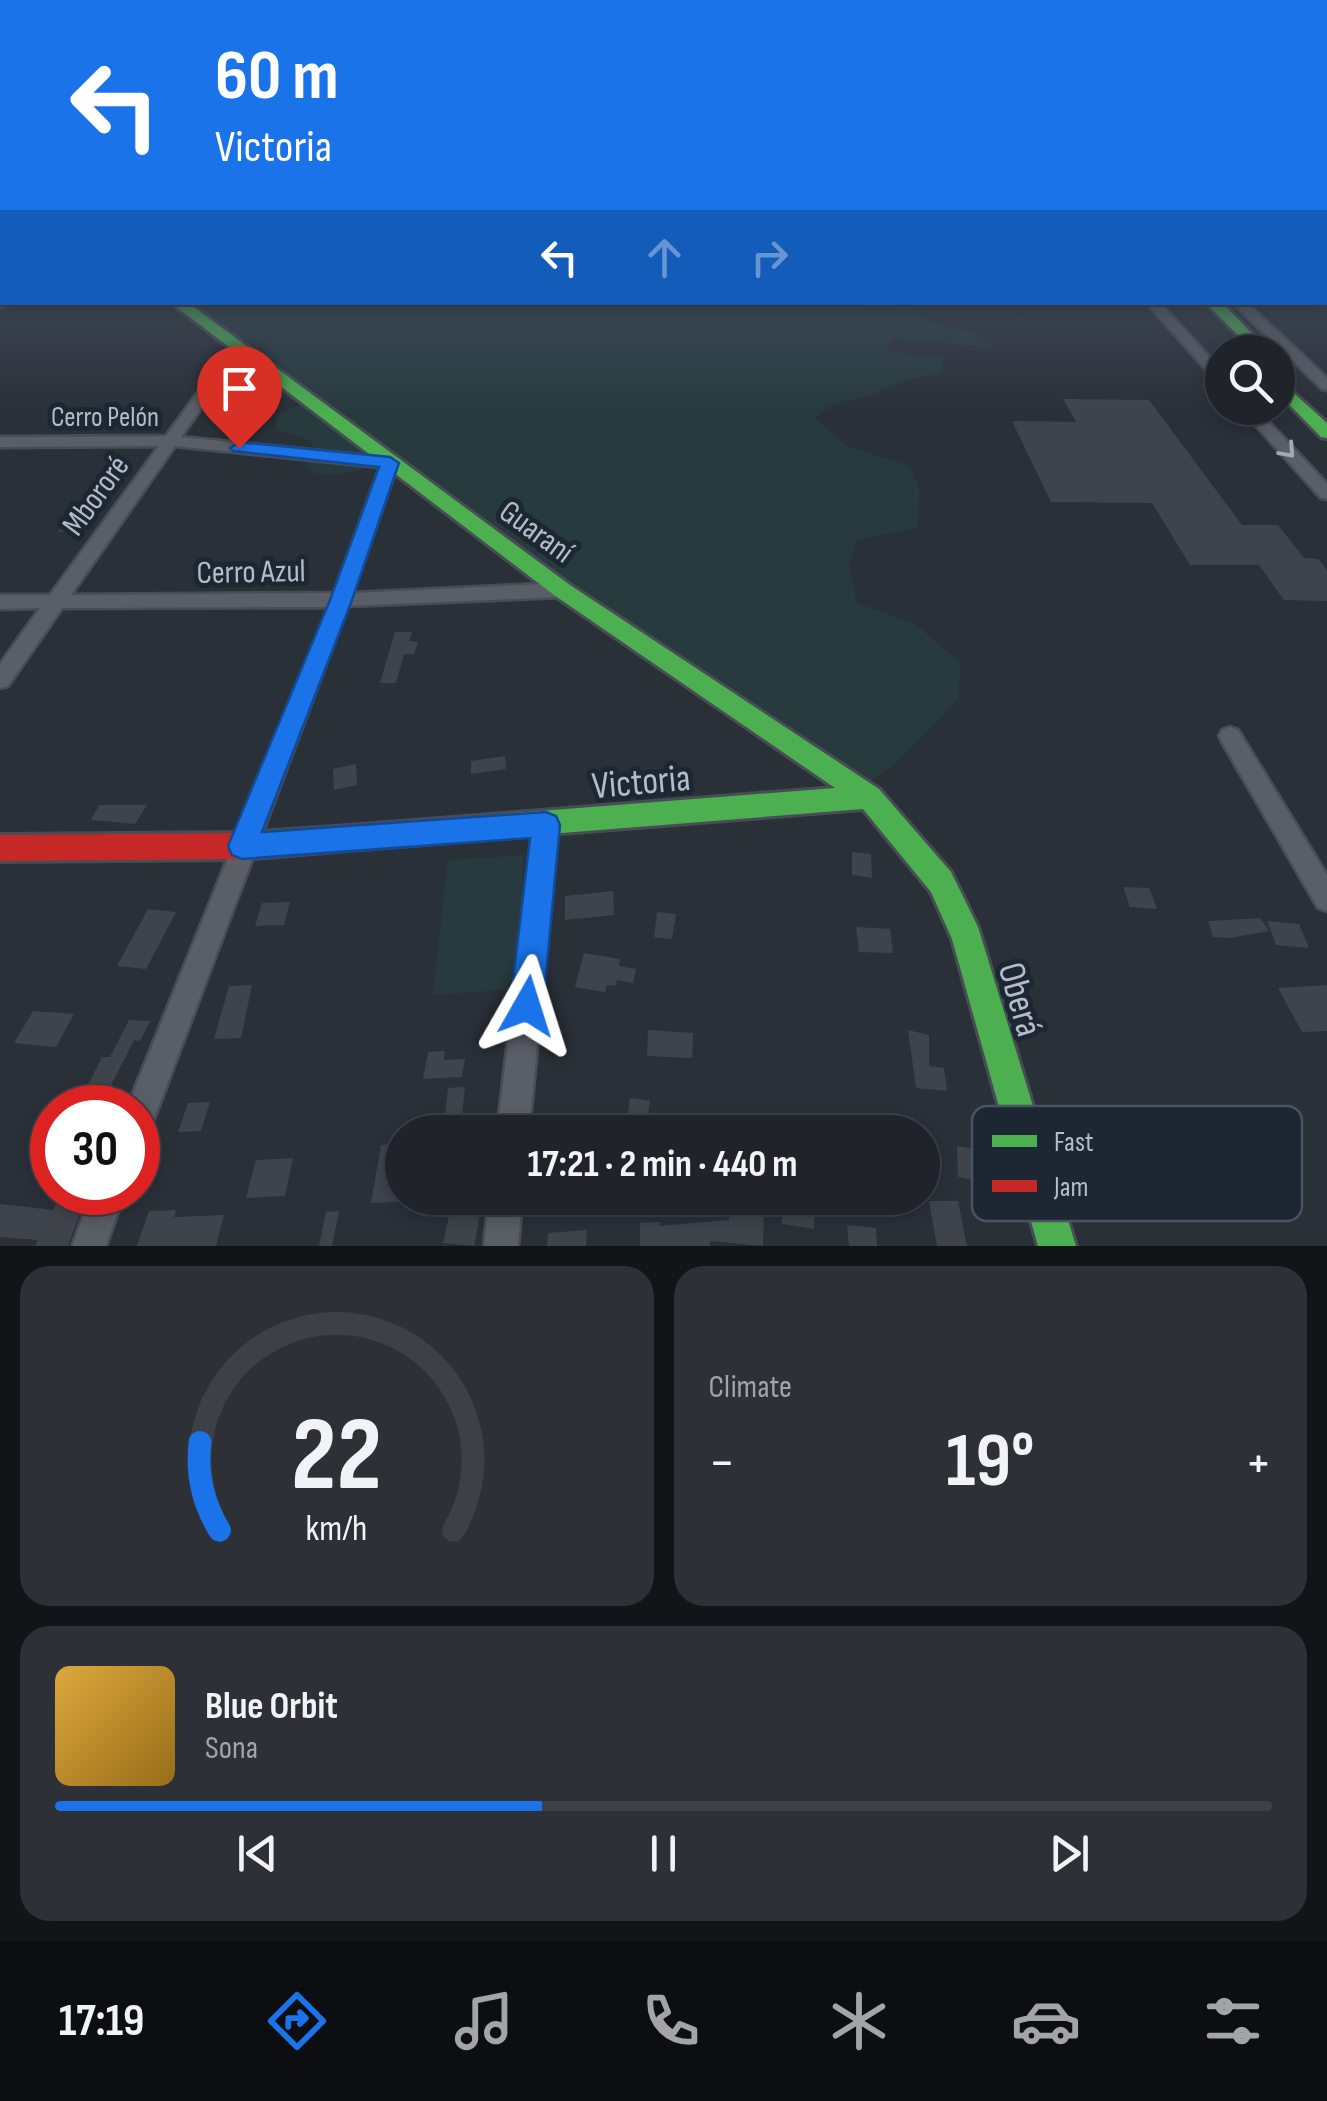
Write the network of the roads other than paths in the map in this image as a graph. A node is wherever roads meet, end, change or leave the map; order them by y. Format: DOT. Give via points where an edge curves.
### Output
graph roads {
  1 [pos="182,305"];
  2 [pos="1155,305"];
  3 [pos="1199,305"];
  4 [pos="1215,305"];
  5 [pos="1241,305"];
  6 [pos="1229,335"];
  7 [pos="1246,335"];
  8 [pos="242,348"];
  9 [pos="1205,361"];
  10 [pos="1295,383"];
  11 [pos="1327,386"];
  12 [pos="1295,401"];
  13 [pos="1327,415"];
  14 [pos="1264,425"];
  15 [pos="1327,434"];
  16 [pos="171,440"];
  17 [pos="0,442"];
  18 [pos="390,463"];
  19 [pos="1327,494"];
  20 [pos="562,590"];
  21 [pos="341,600"];
  22 [pos="0,602"];
  23 [pos="54,602"];
  24 [pos="0,680"];
  25 [pos="1230,736"];
  26 [pos="869,797"];
  27 [pos="546,825"];
  28 [pos="242,846"];
  29 [pos="0,848"];
  30 [pos="1327,899"];
  31 [pos="151,1085"];
  32 [pos="1016,1106"];
  33 [pos="515,1115"];
  34 [pos="100,1215"];
  35 [pos="504,1215"];
  36 [pos="1049,1221"];
  37 [pos="89,1246"];
  38 [pos="501,1246"];
  39 [pos="1056,1246"];
  1 -- 8 [label="main road, Guaraní"];
  2 -- 9 [label="street"];
  3 -- 6 [label="main road"];
  4 -- 7 [label="main road"];
  5 -- 11 [label="street"];
  8 -- 16 [label="street, Mbororé"];
  8 -- 18 [label="main road, Guaraní"];
  10 -- 13 [label="main road"];
  12 -- 15 [label="main road"];
  14 -- 19 [label="street, one-way"];
  16 -- 17 [label="street, Cerro Pelón"];
  16 -- 18 [label="street, Cerro Pelón"];
  16 -- 23 [label="street, Mbororé"];
  18 -- 20 [label="main road, Guaraní"];
  18 -- 21 [label="street"];
  20 -- 21 [label="street, Cerro Azul"];
  20 -- 26 [label="main road, Guaraní"];
  21 -- 23 [label="street, Cerro Azul"];
  21 -- 28 [label="street"];
  22 -- 23 [label="street, Cerro Azul"];
  23 -- 24 [label="street, Mbororé"];
  25 -- 30 [label="street"];
  26 -- 27 [label="main road, Victoria"];
  26 -- 32 [label="main road, Oberá" via="941,882 967,937"];
  27 -- 28 [label="main road, Victoria"];
  27 -- 33 [label="street"];
  28 -- 29 [label="main road, Victoria"];
  28 -- 31 [label="street"];
  34 -- 37 [label="street"];
  35 -- 38 [label="street"];
  36 -- 39 [label="main road, Oberá"];
}
